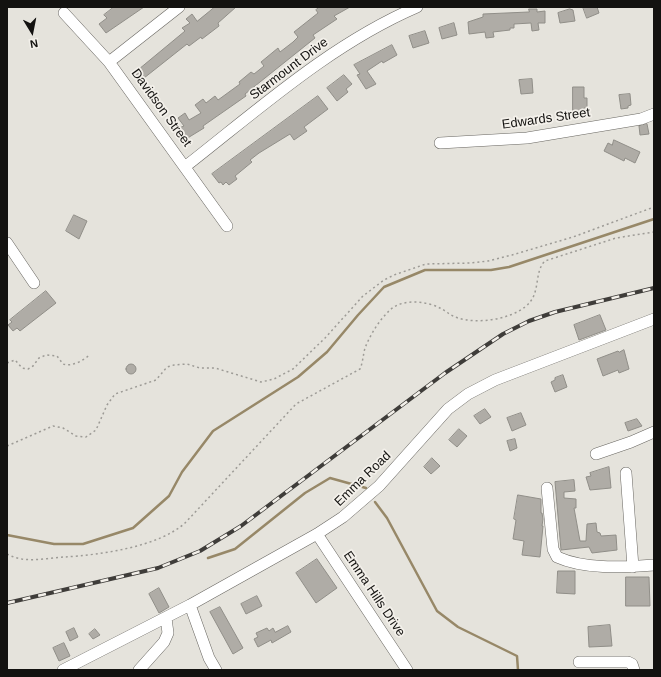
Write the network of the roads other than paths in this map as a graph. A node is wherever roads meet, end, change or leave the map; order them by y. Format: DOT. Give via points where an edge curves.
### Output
graph roads {
  1 [pos="179,7"];
  2 [pos="417,7"];
  3 [pos="64,13"];
  4 [pos="109,62"];
  5 [pos="654,114"];
  6 [pos="440,143"];
  7 [pos="186,166"];
  8 [pos="227,226"];
  9 [pos="7,243"];
  10 [pos="34,283"];
  11 [pos="654,319"];
  12 [pos="654,432"];
  13 [pos="596,454"];
  14 [pos="626,473"];
  15 [pos="547,488"];
  16 [pos="317,534"];
  17 [pos="654,565"];
  18 [pos="633,567"];
  19 [pos="190,605"];
  20 [pos="166,618"];
  21 [pos="579,662"];
  22 [pos="63,670"];
  23 [pos="139,670"];
  24 [pos="216,670"];
  25 [pos="407,670"];
  26 [pos="634,670"];
  1 -- 4 [label="street"];
  2 -- 7 [label="street, Starmount Drive" via="395,16 321,61"];
  3 -- 4 [label="street, Davidson Street"];
  4 -- 7 [label="street, Davidson Street"];
  5 -- 6 [label="street, Edwards Street" via="641,119 527,138"];
  7 -- 8 [label="street, Davidson Street"];
  9 -- 10 [label="street"];
  11 -- 16 [label="street, Emma Road" via="495,380 468,394 448,409 379,486 343,517"];
  12 -- 13 [label="street"];
  14 -- 18 [label="street"];
  15 -- 18 [label="street" via="553,549 557,557 570,562"];
  16 -- 19 [label="street, Emma Road"];
  16 -- 25 [label="street, Emma Hills Drive"];
  17 -- 18 [label="street"];
  19 -- 20 [label="street, Emma Road"];
  19 -- 24 [label="street" via="209,658"];
  20 -- 22 [label="street, Emma Road"];
  20 -- 23 [label="street" via="168,633 164,642"];
  21 -- 26 [label="street" via="628,662"];
}
